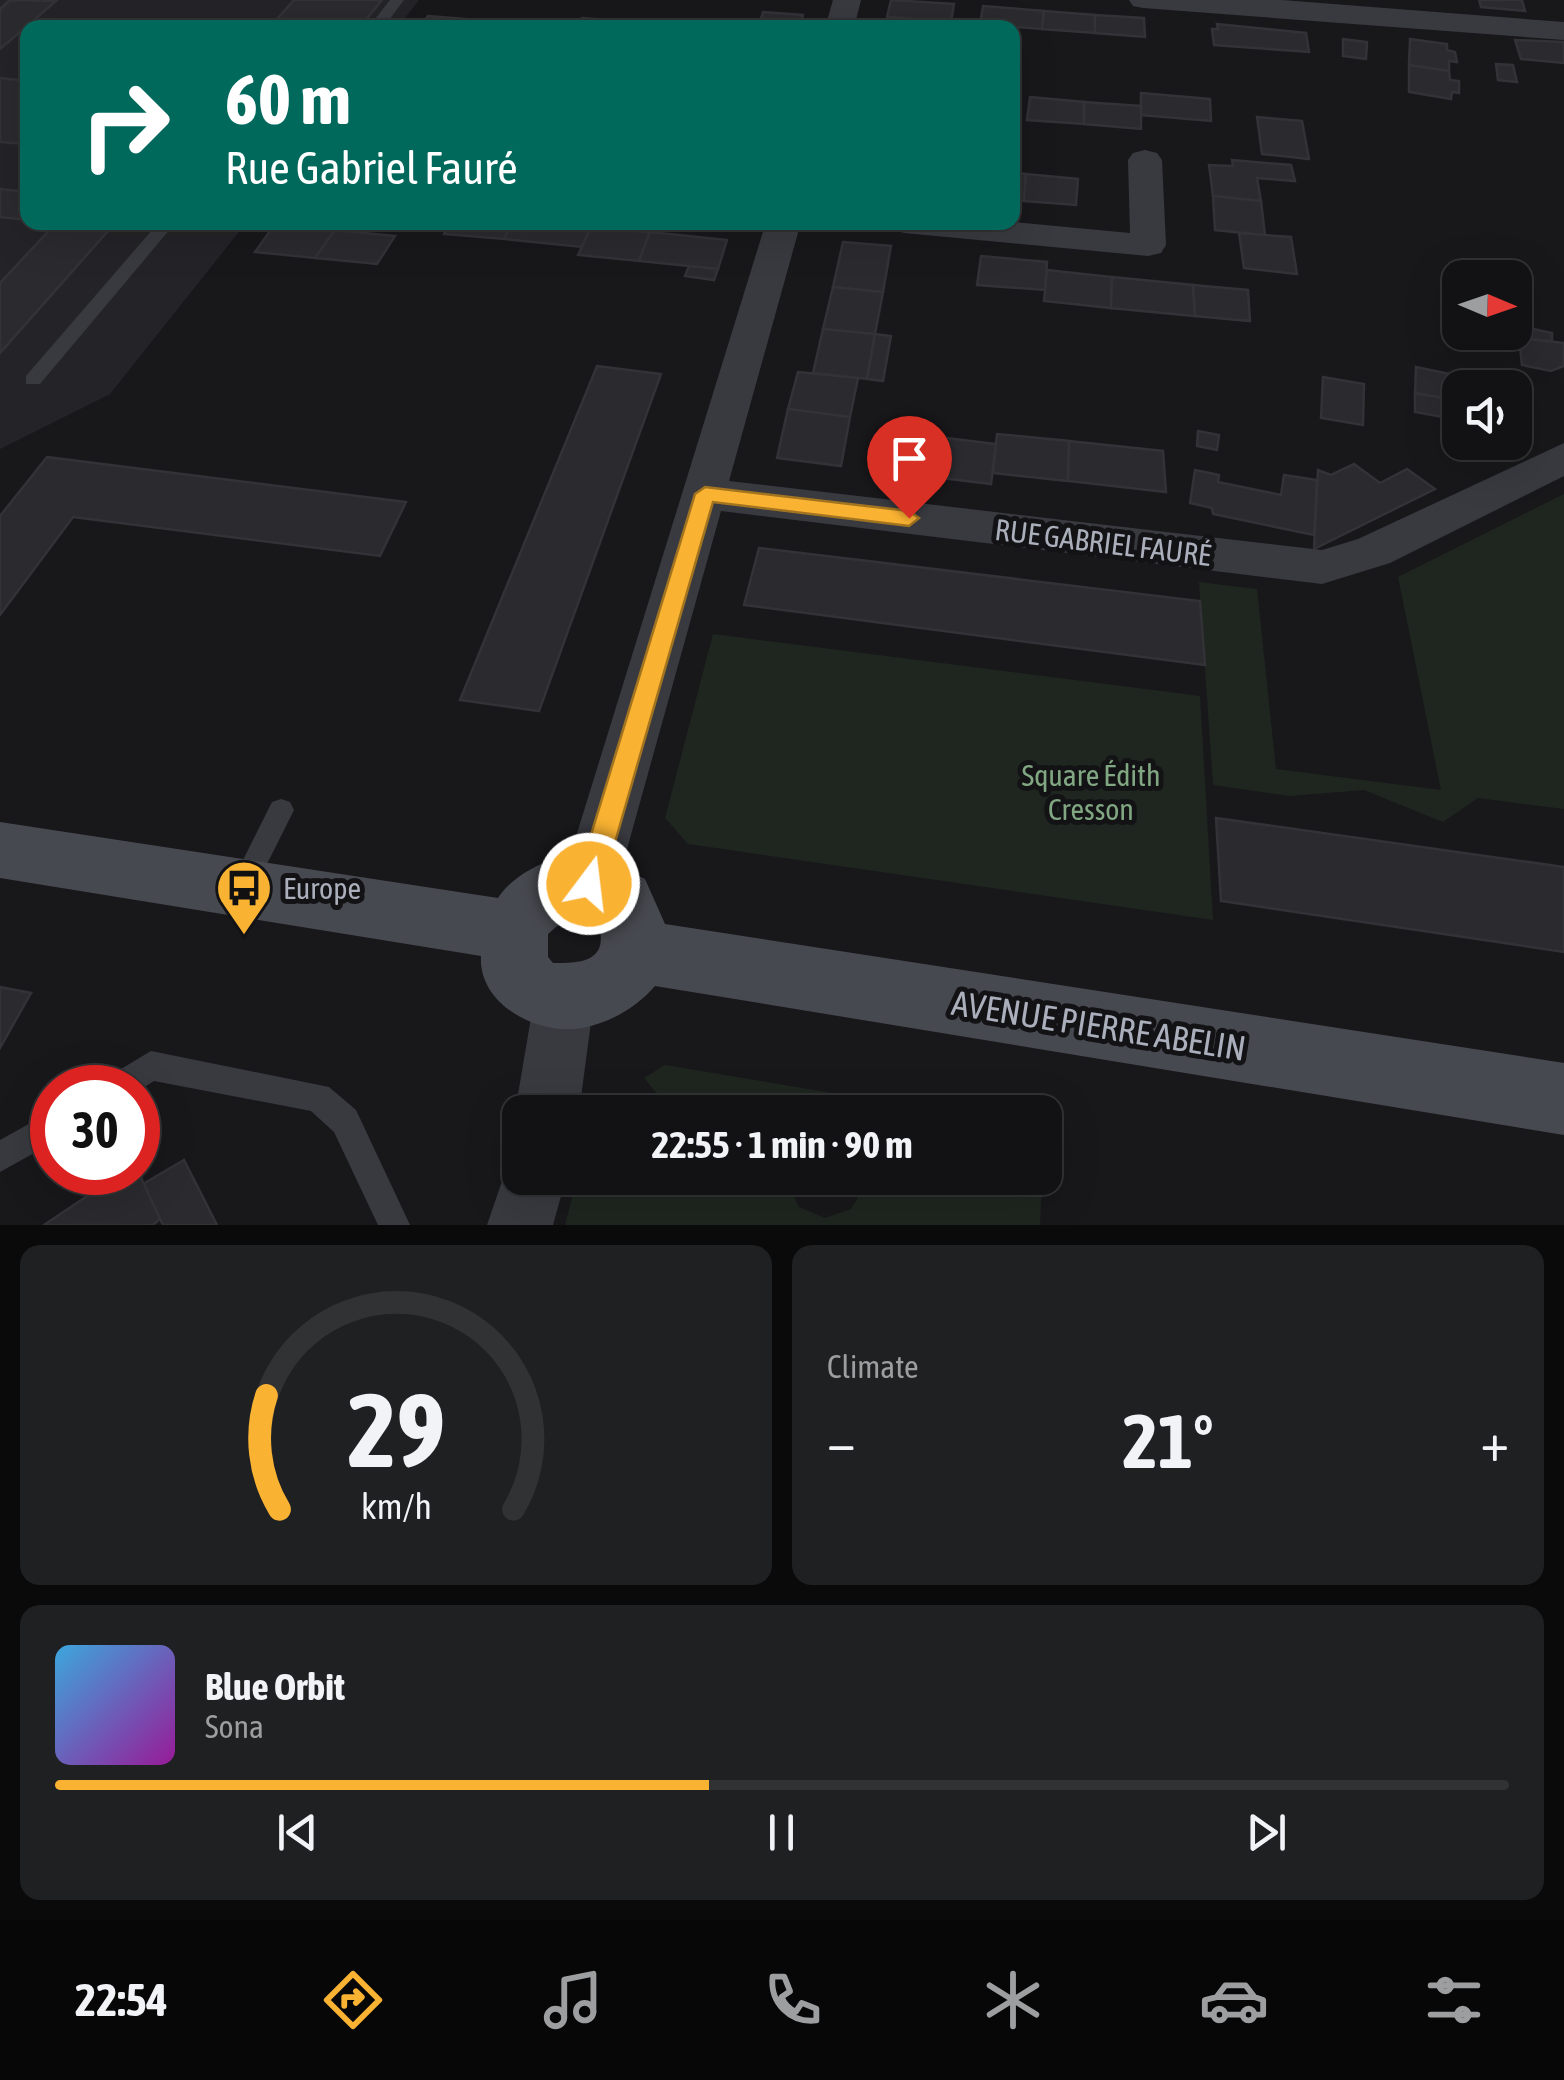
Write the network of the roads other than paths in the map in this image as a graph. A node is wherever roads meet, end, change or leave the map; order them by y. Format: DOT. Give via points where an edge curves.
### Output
graph roads {
  1 [pos="397,0"];
  2 [pos="1143,0"];
  3 [pos="1548,0"];
  4 [pos="1269,4"];
  5 [pos="381,20"];
  6 [pos="1562,31"];
  7 [pos="1146,160"];
  8 [pos="161,230"];
  9 [pos="782,230"];
  10 [pos="989,230"];
  11 [pos="33,380"];
  12 [pos="1564,458"];
  13 [pos="705,494"];
  14 [pos="281,810"];
  15 [pos="0,850"];
  16 [pos="589,884"];
  17 [pos="241,889"];
  18 [pos="515,931"];
  19 [pos="634,951"];
  20 [pos="564,1000"];
  21 [pos="160,1068"];
  22 [pos="550,1095"];
  23 [pos="1564,1099"];
  24 [pos="30,1139"];
  25 [pos="0,1157"];
  26 [pos="529,1195"];
  27 [pos="394,1225"];
  28 [pos="520,1225"];
  1 -- 5 [label="lane"];
  2 -- 4 [label="street"];
  3 -- 6 [label="street"];
  4 -- 6 [label="street"];
  7 -- 10 [label="street" via="1148,245"];
  8 -- 11 [label="lane"];
  9 -- 13 [label="street"];
  12 -- 13 [label="street, RUE GABRIEL FAURÉ" via="1374,550 1322,566"];
  13 -- 16 [label="street"];
  14 -- 17 [label="lane"];
  15 -- 17 [label="main road"];
  16 -- 18 [label="main road" via="552,890 522,915"];
  16 -- 19 [label="main road" via="622,900 636,932"];
  17 -- 18 [label="main road"];
  18 -- 20 [label="main road" via="516,970 528,985"];
  19 -- 20 [label="main road" via="628,967 601,992"];
  19 -- 23 [label="main road, AVENUE PIERRE ABELIN"];
  20 -- 22 [label="street"];
  21 -- 27 [label="lane" via="318,1098 345,1121"];
  24 -- 25 [label="lane"];
  26 -- 28 [label="street"];
}
